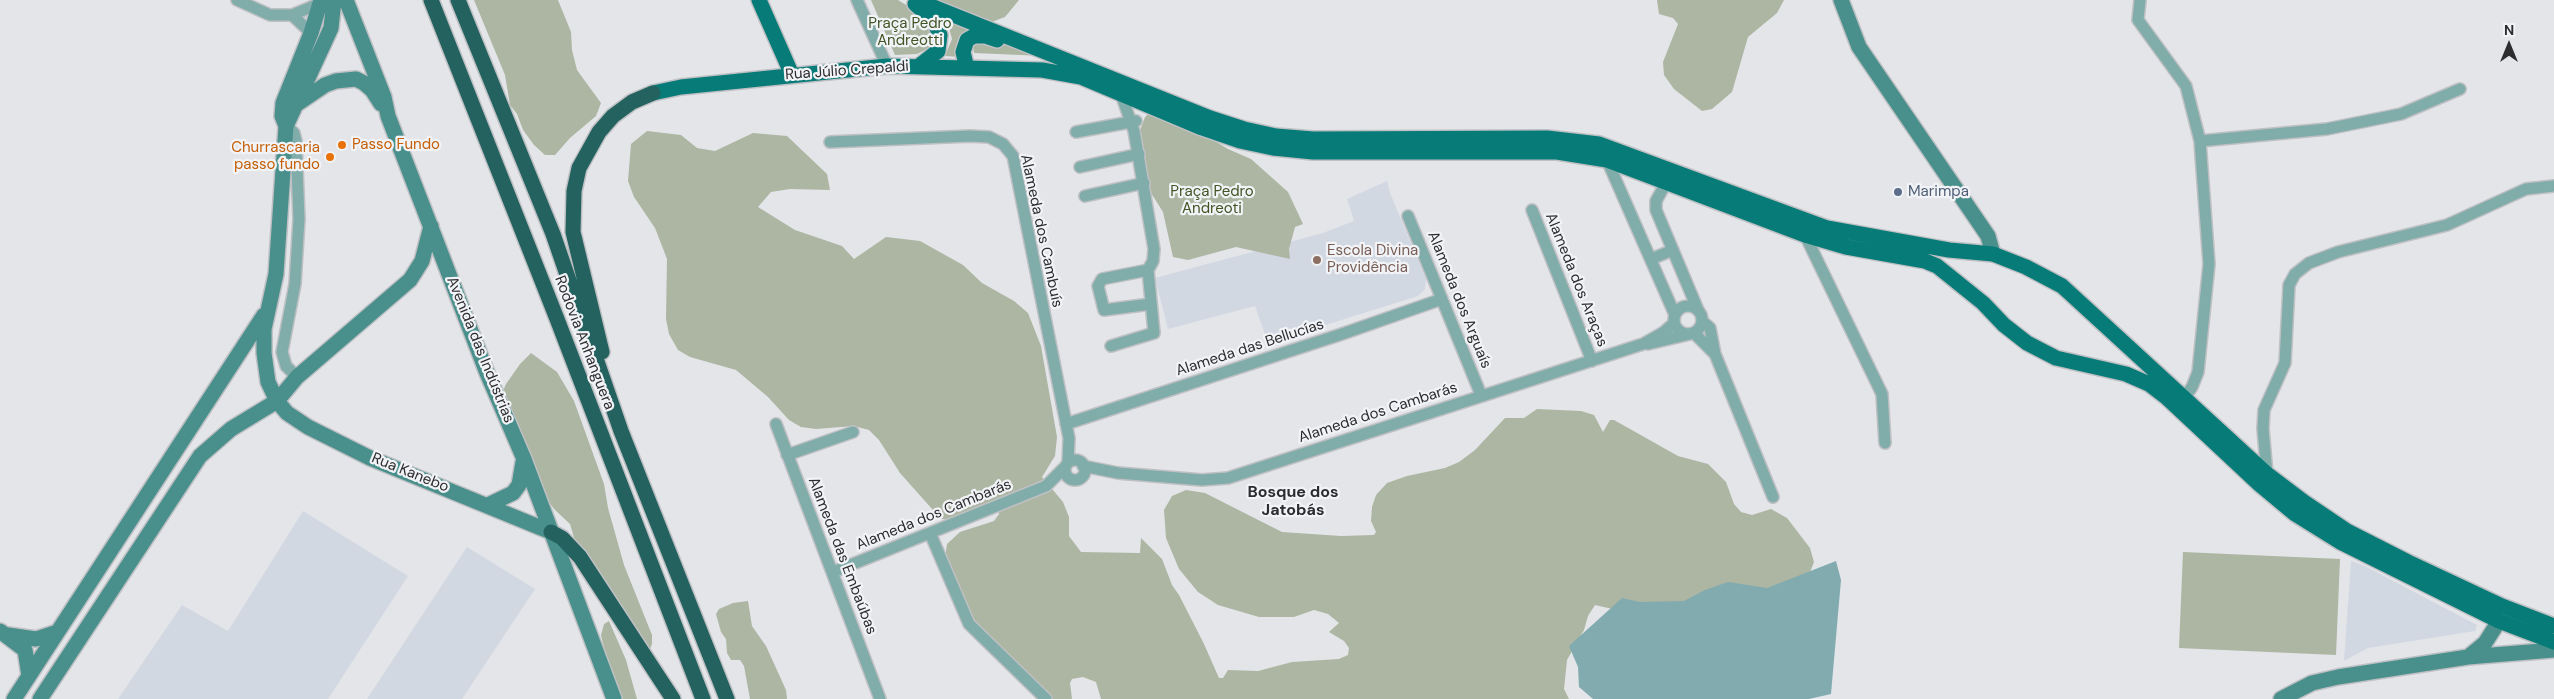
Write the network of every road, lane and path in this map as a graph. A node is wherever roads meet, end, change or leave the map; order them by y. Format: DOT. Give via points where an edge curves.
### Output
graph roads {
  1 [pos="237,0"];
  2 [pos="346,0"];
  3 [pos="431,0"];
  4 [pos="458,0"];
  5 [pos="759,0"];
  6 [pos="857,0"];
  7 [pos="910,0"];
  8 [pos="916,0"];
  9 [pos="1842,0"];
  10 [pos="2140,0"];
  11 [pos="326,1"];
  12 [pos="292,15"];
  13 [pos="311,33"];
  14 [pos="1059,57"];
  15 [pos="307,65"];
  16 [pos="888,66"];
  17 [pos="919,66"];
  18 [pos="967,68"];
  19 [pos="792,75"];
  20 [pos="2460,89"];
  21 [pos="653,93"];
  22 [pos="1121,94"];
  23 [pos="296,104"];
  24 [pos="1149,106"];
  25 [pos="388,116"];
  26 [pos="1133,125"];
  27 [pos="286,126"];
  28 [pos="1076,132"];
  29 [pos="2200,141"];
  30 [pos="830,142"];
  31 [pos="1138,154"];
  32 [pos="1607,160"];
  33 [pos="1080,167"];
  34 [pos="1144,183"];
  35 [pos="1666,183"];
  36 [pos="2554,186"];
  37 [pos="1085,196"];
  38 [pos="1532,210"];
  39 [pos="1408,216"];
  40 [pos="431,226"];
  41 [pos="1805,235"];
  42 [pos="1673,250"];
  43 [pos="1993,254"];
  44 [pos="1651,259"];
  45 [pos="1148,270"];
  46 [pos="1442,299"];
  47 [pos="1151,304"];
  48 [pos="268,309"];
  49 [pos="1700,315"];
  50 [pos="1674,319"];
  51 [pos="1692,334"];
  52 [pos="1643,344"];
  53 [pos="1111,346"];
  54 [pos="1715,354"];
  55 [pos="2138,356"];
  56 [pos="1592,361"];
  57 [pos="2126,374"];
  58 [pos="297,377"];
  59 [pos="1481,395"];
  60 [pos="277,402"];
  61 [pos="2181,403"];
  62 [pos="776,424"];
  63 [pos="1066,424"];
  64 [pos="621,431"];
  65 [pos="853,432"];
  66 [pos="1069,438"];
  67 [pos="1885,443"];
  68 [pos="787,455"];
  69 [pos="524,458"];
  70 [pos="1082,464"];
  71 [pos="1067,465"];
  72 [pos="1118,473"];
  73 [pos="2267,474"];
  74 [pos="1076,479"];
  75 [pos="1046,486"];
  76 [pos="1774,497"];
  77 [pos="488,505"];
  78 [pos="551,532"];
  79 [pos="930,533"];
  80 [pos="833,572"];
  81 [pos="88,585"];
  82 [pos="107,598"];
  83 [pos="2499,621"];
  84 [pos="2554,627"];
  85 [pos="58,632"];
  86 [pos="4,633"];
  87 [pos="2490,636"];
  88 [pos="2554,642"];
  89 [pos="2554,650"];
  90 [pos="2503,654"];
  91 [pos="2468,657"];
  92 [pos="29,676"];
  93 [pos="14,699"];
  94 [pos="40,699"];
  95 [pos="614,699"];
  96 [pos="673,699"];
  97 [pos="703,699"];
  98 [pos="727,699"];
  99 [pos="880,699"];
  100 [pos="1046,699"];
  101 [pos="2281,699"];
  1 -- 12 [label="street" via="270,16"];
  2 -- 25 [label="main road, Avenida das Indústrias" via="384,97"];
  3 -- 97 [label="highway, Rodovia Anhanguera"];
  4 -- 64 [label="highway, Rodovia Anhanguera" via="553,234"];
  5 -- 19 [label="main road"];
  6 -- 16 [label="street"];
  7 -- 17 [label="main road" via="934,21 940,35 938,52"];
  8 -- 14 [label="main road"];
  9 -- 43 [label="main road" via="1859,47 1988,236"];
  10 -- 29 [label="street" via="2138,20 2186,86"];
  11 -- 12 [label="street"];
  11 -- 13 [label="main road"];
  11 -- 15 [label="main road" via="331,28"];
  12 -- 13 [label="street"];
  13 -- 15 [label="main road"];
  14 -- 18 [label="main road" via="985,36 974,36 963,46"];
  14 -- 43 [label="main road" via="1210,118 1276,136 1313,139 1547,138 1600,144 1827,228 1949,250"];
  15 -- 23 [label="main road"];
  15 -- 27 [label="main road" via="283,103 282,116"];
  16 -- 17 [label="main road, Rua Júlio Crepaldi"];
  16 -- 19 [label="main road, Rua Júlio Crepaldi"];
  17 -- 18 [label="main road, Rua Júlio Crepaldi"];
  18 -- 22 [label="main road, Rua Júlio Crepaldi" via="1042,70 1081,77"];
  19 -- 21 [label="main road, Rua Júlio Crepaldi"];
  20 -- 29 [label="street" via="2401,114 2327,130"];
  21 -- 64 [label="highway" via="632,102 599,132 579,168 574,191 572,214 576,248"];
  22 -- 24 [label="main road, Rua Júlio Crepaldi"];
  22 -- 26 [label="street"];
  23 -- 25 [label="main road" via="330,83 356,79 372,90"];
  23 -- 27 [label="main road"];
  24 -- 26 [label="street"];
  24 -- 32 [label="main road, Rua Júlio Crepaldi" via="1240,141 1273,148 1313,152 1557,152"];
  25 -- 40 [label="main road, Avenida das Indústrias"];
  26 -- 28 [label="street"];
  26 -- 31 [label="street"];
  27 -- 48 [label="main road" via="276,274"];
  27 -- 58 [label="street" via="294,133 296,141 299,219 295,284 282,352 286,366"];
  29 -- 61 [label="street" via="2209,264 2198,372"];
  30 -- 63 [label="street, Alameda dos Cambuís" via="970,136 989,137 1003,144 1012,156"];
  31 -- 33 [label="street"];
  31 -- 34 [label="street"];
  32 -- 35 [label="main road, Rua Júlio Crepaldi"];
  32 -- 44 [label="street"];
  34 -- 37 [label="street"];
  34 -- 45 [label="street" via="1154,249"];
  35 -- 41 [label="main road, Rua Júlio Crepaldi"];
  35 -- 42 [label="street" via="1656,201 1656,210"];
  36 -- 73 [label="street" via="2526,189 2447,225 2338,252 2309,263 2295,274 2289,285 2285,363 2264,410"];
  38 -- 56 [label="street, Alameda dos Araças"];
  39 -- 46 [label="street, Alameda dos Arguaís"];
  40 -- 58 [label="main road" via="416,273"];
  40 -- 69 [label="main road, Avenida das Indústrias" via="487,374"];
  41 -- 57 [label="main road, Rua Júlio Crepaldi" via="1938,266 2027,343 2056,358"];
  41 -- 67 [label="street" via="1882,394"];
  42 -- 44 [label="street"];
  42 -- 49 [label="street"];
  43 -- 55 [label="main road" via="2062,286"];
  44 -- 50 [label="street"];
  45 -- 47 [label="street"];
  45 -- 47 [label="street" via="1102,279 1098,286 1104,310 1108,312"];
  46 -- 59 [label="street, Alameda dos Arguaís"];
  46 -- 63 [label="street, Alameda das Bellucías"];
  47 -- 53 [label="street" via="1154,332"];
  48 -- 60 [label="main road" via="264,329 265,365"];
  48 -- 81 [label="main road"];
  49 -- 50 [label="street" via="1694,307 1682,307"];
  49 -- 51 [label="street" via="1698,330"];
  49 -- 54 [label="street" via="1710,328"];
  50 -- 51 [label="street" via="1677,329 1683,334"];
  50 -- 52 [label="street, Alameda dos Cambarás" via="1664,332"];
  51 -- 52 [label="street, Alameda dos Cambarás"];
  51 -- 54 [label="street"];
  52 -- 56 [label="street, Alameda dos Cambarás"];
  54 -- 76 [label="street"];
  55 -- 57 [label="main road" via="2135,366"];
  55 -- 61 [label="main road"];
  56 -- 59 [label="street, Alameda dos Cambarás"];
  57 -- 61 [label="main road, Rua Júlio Crepaldi"];
  58 -- 60 [label="main road"];
  59 -- 72 [label="street, Alameda dos Cambarás" via="1228,478 1202,480"];
  60 -- 77 [label="main road, Rua Kanebo" via="308,427"];
  60 -- 82 [label="main road" via="231,429 200,456"];
  61 -- 73 [label="main road"];
  61 -- 83 [label="main road" via="2259,484 2295,514 2340,542"];
  62 -- 68 [label="street, Alameda das Embaúbas"];
  63 -- 66 [label="street, Alameda dos Cambuís"];
  64 -- 98 [label="highway, Rodovia Anhanguera"];
  65 -- 68 [label="street"];
  66 -- 70 [label="street, Alameda dos Cambuís"];
  66 -- 71 [label="street, Alameda dos Cambuís"];
  68 -- 80 [label="street, Alameda das Embaúbas"];
  69 -- 77 [label="main road" via="519,485 513,493"];
  69 -- 78 [label="main road, Avenida das Indústrias"];
  70 -- 71 [label="street" via="1074,460"];
  70 -- 72 [label="street, Alameda dos Cambarás"];
  70 -- 74 [label="street" via="1084,473"];
  71 -- 74 [label="street" via="1066,474"];
  71 -- 75 [label="street, Alameda dos Cambarás"];
  72 -- 74 [label="street, Alameda dos Cambarás"];
  73 -- 84 [label="main road" via="2347,531 2485,598"];
  74 -- 75 [label="street, Alameda dos Cambarás"];
  75 -- 79 [label="street, Alameda dos Cambarás"];
  77 -- 78 [label="main road, Rua Kanebo"];
  78 -- 95 [label="main road, Avenida das Indústrias"];
  78 -- 96 [label="highway" via="580,556"];
  79 -- 80 [label="street, Alameda dos Cambarás"];
  79 -- 100 [label="street" via="969,624"];
  80 -- 99 [label="street, Alameda das Embaúbas"];
  81 -- 82 [label="main road"];
  81 -- 85 [label="main road"];
  82 -- 94 [label="main road"];
  83 -- 84 [label="main road" via="2508,618"];
  83 -- 87 [label="main road"];
  83 -- 88 [label="main road"];
  85 -- 86 [label="main road" via="36,638"];
  85 -- 92 [label="main road"];
  86 -- 92 [label="main road" via="25,650"];
  87 -- 90 [label="main road"];
  87 -- 91 [label="main road"];
  89 -- 90 [label="main road"];
  90 -- 91 [label="main road"];
  91 -- 101 [label="main road" via="2338,677 2312,683"];
  92 -- 93 [label="main road"];
}
